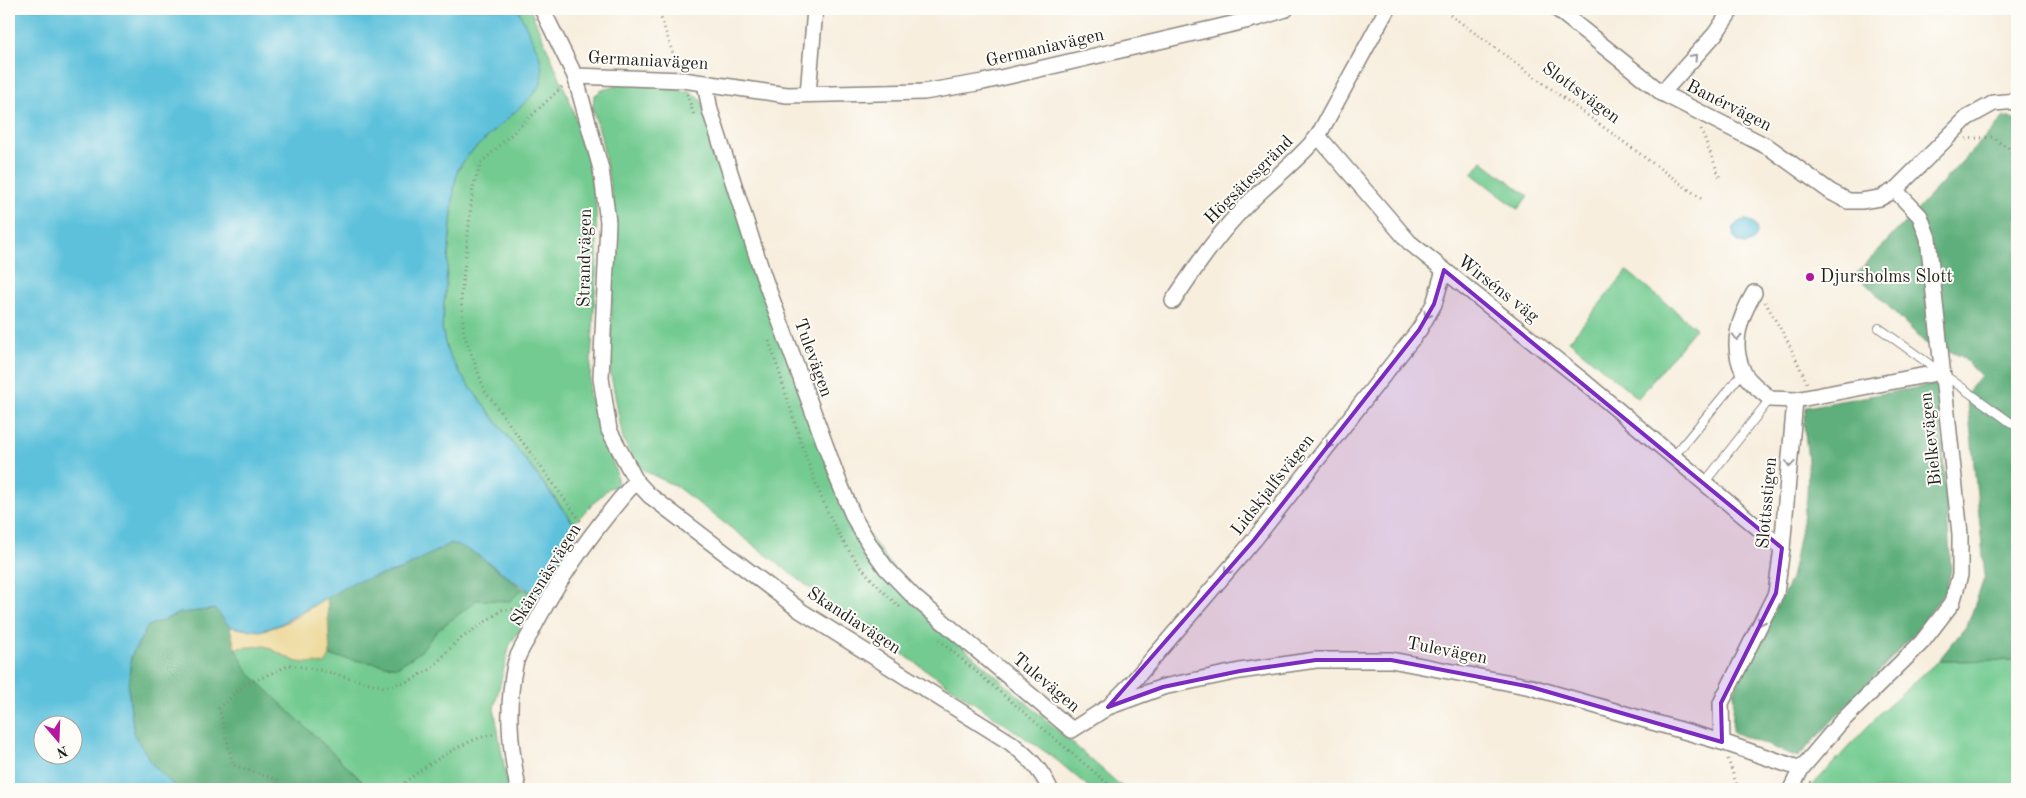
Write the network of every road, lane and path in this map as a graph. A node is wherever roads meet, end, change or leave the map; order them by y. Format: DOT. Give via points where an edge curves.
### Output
graph roads {
  1 [pos="542,9"];
  2 [pos="658,9"];
  3 [pos="815,9"];
  4 [pos="1286,9"];
  5 [pos="1387,9"];
  6 [pos="1442,9"];
  7 [pos="1557,9"];
  8 [pos="1732,9"];
  9 [pos="574,76"];
  10 [pos="683,80"];
  11 [pos="705,82"];
  12 [pos="1662,93"];
  13 [pos="808,94"];
  14 [pos="2017,101"];
  15 [pos="1692,109"];
  16 [pos="695,117"];
  17 [pos="1318,136"];
  18 [pos="1941,143"];
  19 [pos="2017,167"];
  20 [pos="1720,178"];
  21 [pos="1895,190"];
  22 [pos="1703,200"];
  23 [pos="1444,270"];
  24 [pos="1758,294"];
  25 [pos="1173,301"];
  26 [pos="1879,328"];
  27 [pos="766,333"];
  28 [pos="1743,372"];
  29 [pos="1942,372"];
  30 [pos="1813,397"];
  31 [pos="1770,399"];
  32 [pos="1795,400"];
  33 [pos="2017,427"];
  34 [pos="1674,456"];
  35 [pos="636,481"];
  36 [pos="1705,482"];
  37 [pos="592,535"];
  38 [pos="1782,548"];
  39 [pos="543,607"];
  40 [pos="908,613"];
  41 [pos="938,639"];
  42 [pos="1108,707"];
  43 [pos="509,732"];
  44 [pos="1722,742"];
  45 [pos="1796,778"];
  46 [pos="283,789"];
  47 [pos="397,789"];
  48 [pos="518,789"];
  49 [pos="1050,789"];
  50 [pos="1114,789"];
  51 [pos="1738,789"];
  52 [pos="1829,789"];
  1 -- 9 [label="street, Strandvägen"];
  2 -- 10 [label="path"];
  3 -- 13 [label="street"];
  4 -- 13 [label="street, Germaniavägen" via="983,82 924,92"];
  5 -- 17 [label="street"];
  6 -- 22 [label="path, Slottsvägen"];
  7 -- 12 [label="street, Banérvägen"];
  12 -- 8 [label="street, one-way" via="1715,34"];
  9 -- 10 [label="street, Germaniavägen"];
  9 -- 35 [label="street, Strandvägen" via="601,169 608,222 601,378 609,430"];
  9 -- 37 [label="path" via="481,163 473,187 461,299 464,334 485,391"];
  10 -- 11 [label="street, Germaniavägen"];
  10 -- 16 [label="path"];
  11 -- 13 [label="street, Germaniavägen" via="787,95"];
  11 -- 42 [label="street, Tulevägen" via="710,110 763,275 854,518 871,547 915,598 1072,730"];
  12 -- 15 [label="street, Banérvägen"];
  14 -- 18 [label="street" via="1994,103 1966,118"];
  15 -- 20 [label="path"];
  15 -- 21 [label="street, Banérvägen" via="1770,148 1848,201 1880,198"];
  17 -- 23 [label="street, Wirséns väg" via="1408,242"];
  17 -- 25 [label="street, Högsätesgränd" via="1301,158 1238,213 1202,257"];
  18 -- 19 [label="path" via="1992,137 2008,148"];
  18 -- 21 [label="street"];
  21 -- 29 [label="street, Bielkevägen" via="1920,216 1928,238"];
  23 -- 34 [label="street, Wirséns väg"];
  23 -- 42 [label="street, Lidskjalfsvägen, one-way" via="1434,304 1419,330 1254,540"];
  24 -- 28 [label="street, one-way" via="1741,315 1737,332"];
  24 -- 30 [label="path" via="1788,342"];
  26 -- 29 [label="lane"];
  27 -- 40 [label="path" via="819,492 847,548 878,587"];
  28 -- 31 [label="street"];
  28 -- 34 [label="lane"];
  29 -- 30 [label="street"];
  29 -- 33 [label="lane"];
  29 -- 45 [label="street, Bielkevägen" via="1960,534 1960,576 1952,603 1922,642 1840,723"];
  30 -- 32 [label="street"];
  31 -- 32 [label="street"];
  31 -- 36 [label="lane"];
  32 -- 38 [label="street, Slottsstigen, one-way"];
  34 -- 36 [label="street, Wirséns väg"];
  35 -- 37 [label="street, Skärsnäsvägen"];
  35 -- 49 [label="street, Skandiavägen" via="801,611 1010,743 1032,760"];
  36 -- 38 [label="street, Wirséns väg"];
  37 -- 39 [label="street, Skärsnäsvägen"];
  38 -- 44 [label="street, Slottsstigen, one-way" via="1776,592 1721,702"];
  39 -- 43 [label="street, Skärsnäsvägen" via="515,662 508,706"];
  39 -- 46 [label="path" via="502,610 456,642 431,670 409,681 384,687 290,665 245,685 219,708 232,765 277,780"];
  41 -- 50 [label="path"];
  42 -- 44 [label="street, Tulevägen" via="1163,687 1249,670 1316,660 1391,660 1532,687"];
  43 -- 47 [label="path" via="470,742 416,772"];
  43 -- 48 [label="street, Skärsnäsvägen"];
  44 -- 45 [label="street, Tulevägen"];
  44 -- 51 [label="path"];
  45 -- 52 [label="path"];
}
